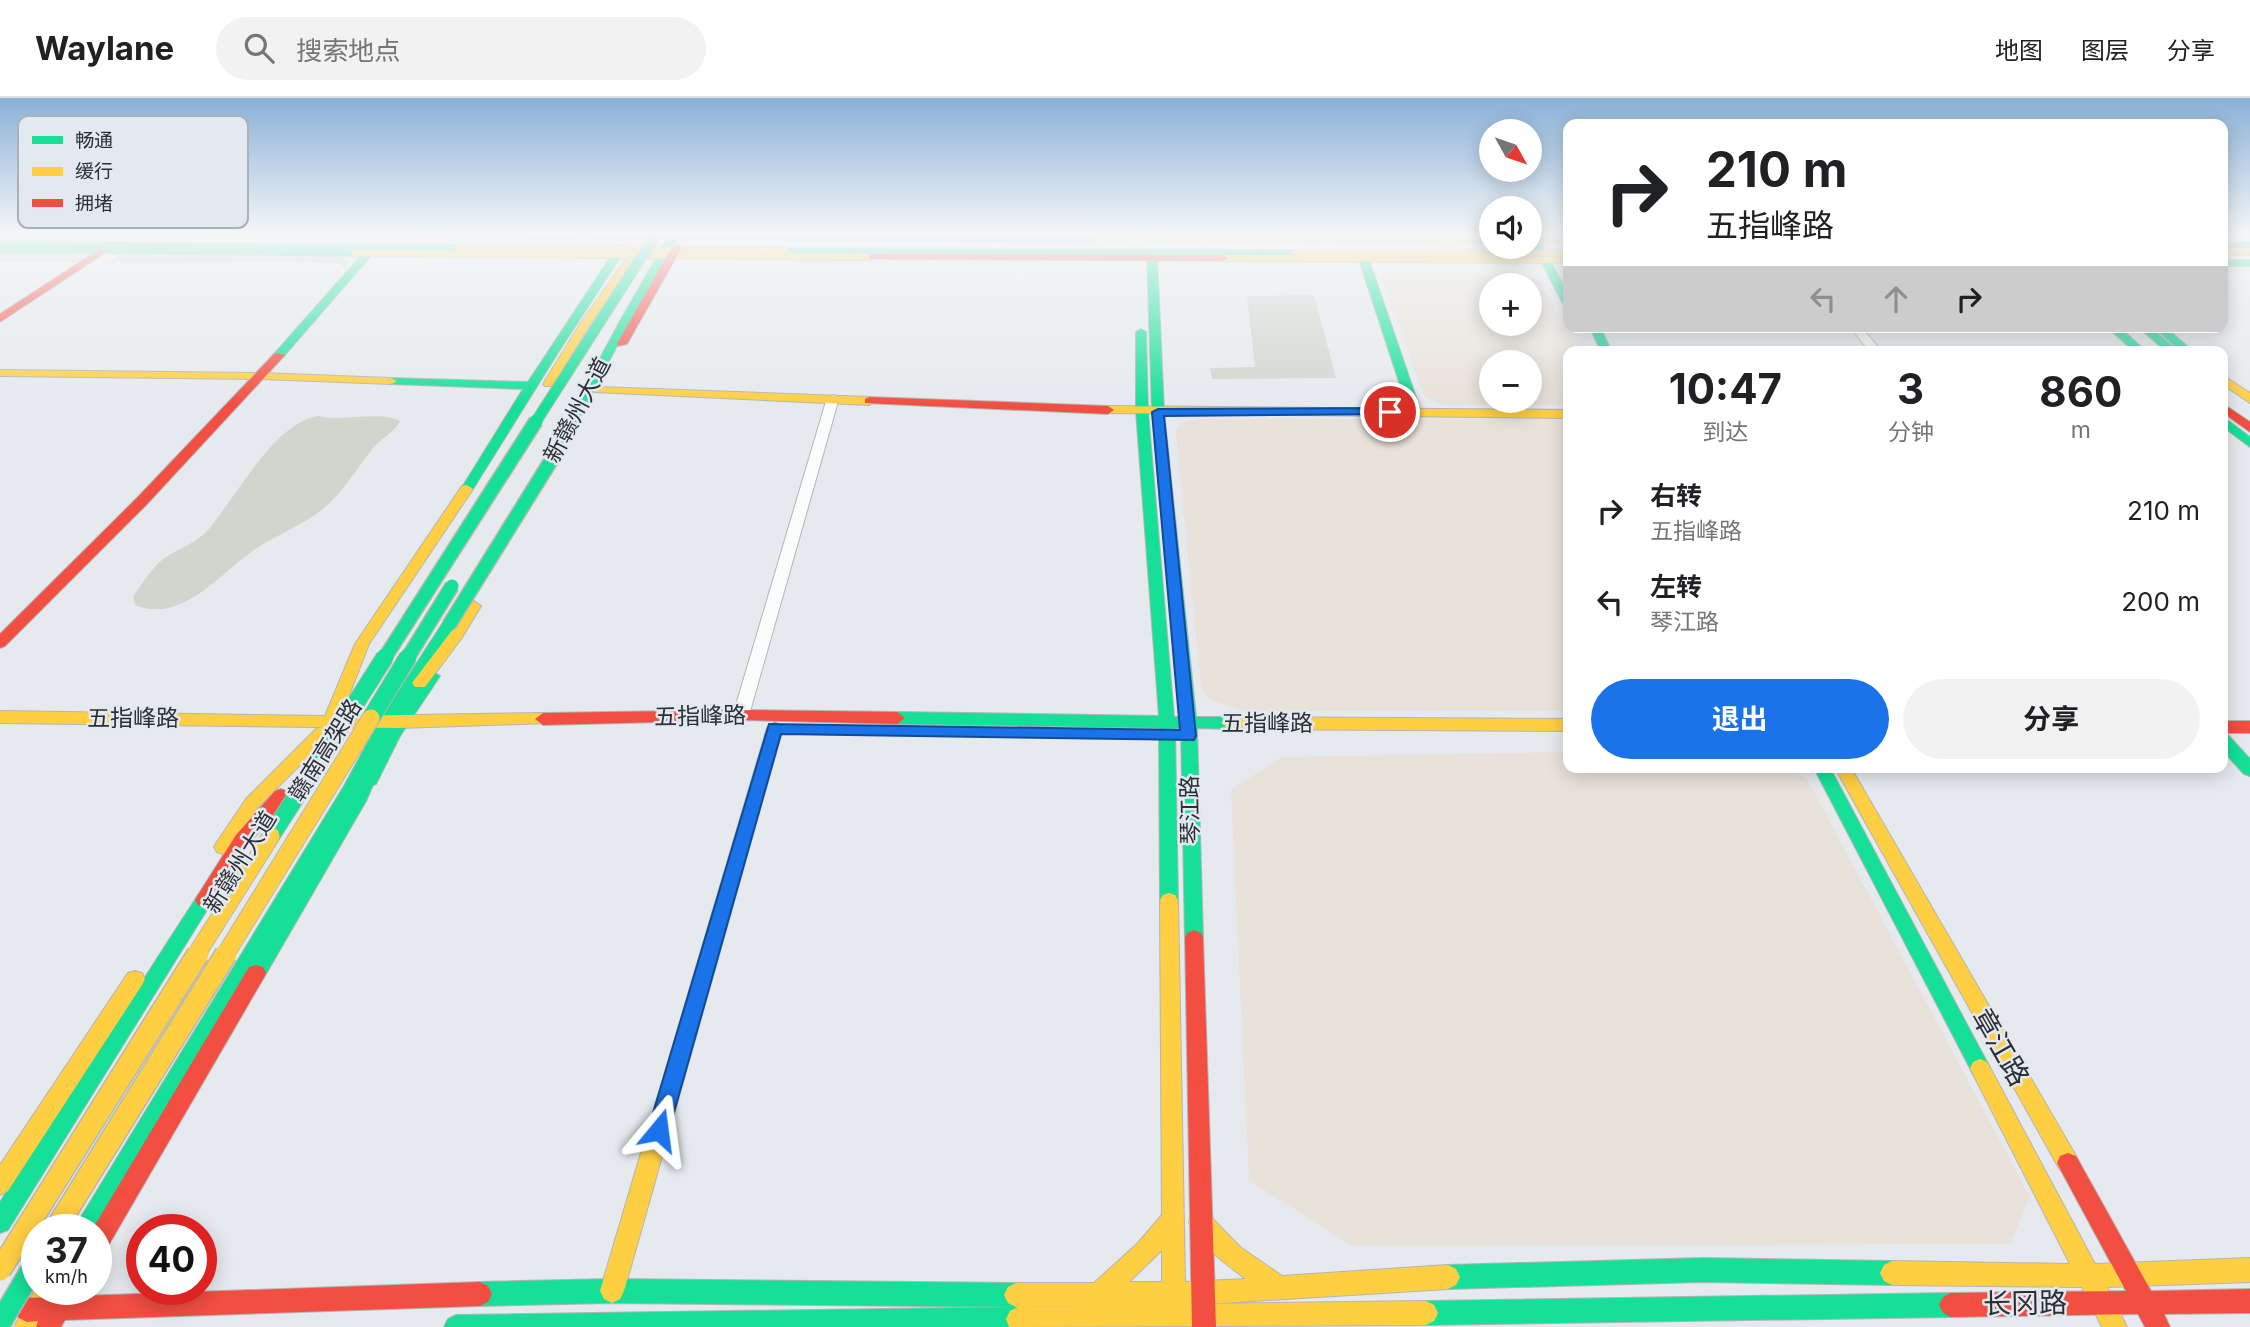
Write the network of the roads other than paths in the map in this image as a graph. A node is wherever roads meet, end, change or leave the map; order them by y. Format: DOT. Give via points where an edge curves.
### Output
graph roads {
  1 [pos="42,291"];
  2 [pos="335,291"];
  3 [pos="609,291"];
  4 [pos="613,291"];
  5 [pos="622,291"];
  6 [pos="626,291"];
  7 [pos="636,291"];
  8 [pos="638,291"];
  9 [pos="1146,291"];
  10 [pos="1375,291"];
  11 [pos="0,319"];
  12 [pos="625,321"];
  13 [pos="585,324"];
  14 [pos="2119,333"];
  15 [pos="2132,333"];
  16 [pos="2150,333"];
  17 [pos="2165,333"];
  18 [pos="621,345"];
  19 [pos="2135,346"];
  20 [pos="2148,346"];
  21 [pos="2167,346"];
  22 [pos="2182,346"];
  23 [pos="554,351"];
  24 [pos="0,373"];
  25 [pos="261,376"];
  26 [pos="2228,382"];
  27 [pos="533,386"];
  28 [pos="599,390"];
  29 [pos="2228,396"];
  30 [pos="833,398"];
  31 [pos="2250,399"];
  32 [pos="2228,411"];
  33 [pos="1150,412"];
  34 [pos="1415,412"];
  35 [pos="2250,413"];
  36 [pos="1563,414"];
  37 [pos="2228,424"];
  38 [pos="2250,428"];
  39 [pos="2250,443"];
  40 [pos="494,450"];
  41 [pos="557,451"];
  42 [pos="490,484"];
  43 [pos="502,505"];
  44 [pos="458,576"];
  45 [pos="0,643"];
  46 [pos="741,715"];
  47 [pos="0,717"];
  48 [pos="1563,725"];
  49 [pos="318,727"];
  50 [pos="2250,727"];
  51 [pos="390,728"];
  52 [pos="775,728"];
  53 [pos="0,729"];
  54 [pos="1167,729"];
  55 [pos="1188,729"];
  56 [pos="2228,735"];
  57 [pos="2228,738"];
  58 [pos="1563,740"];
  59 [pos="2250,742"];
  60 [pos="2228,743"];
  61 [pos="2250,770"];
  62 [pos="1825,773"];
  63 [pos="1846,773"];
  64 [pos="282,795"];
  65 [pos="0,1184"];
  66 [pos="65,1214"];
  67 [pos="74,1214"];
  68 [pos="94,1214"];
  69 [pos="112,1218"];
  70 [pos="1174,1218"];
  71 [pos="0,1222"];
  72 [pos="1200,1222"];
  73 [pos="0,1246"];
  74 [pos="0,1270"];
  75 [pos="2250,1270"];
  76 [pos="2131,1275"];
  77 [pos="2089,1276"];
  78 [pos="21,1289"];
  79 [pos="1280,1289"];
  80 [pos="612,1292"];
  81 [pos="1202,1293"];
  82 [pos="1175,1294"];
  83 [pos="21,1296"];
  84 [pos="1096,1296"];
  85 [pos="2250,1301"];
  86 [pos="2102,1302"];
  87 [pos="2146,1303"];
  88 [pos="39,1305"];
  89 [pos="61,1305"];
  90 [pos="36,1310"];
  91 [pos="58,1310"];
  92 [pos="0,1311"];
  93 [pos="1203,1321"];
  94 [pos="1174,1322"];
  95 [pos="1,1325"];
  96 [pos="26,1327"];
  97 [pos="48,1327"];
  98 [pos="456,1327"];
  99 [pos="2115,1327"];
  100 [pos="2158,1327"];
  1 -- 11 [label="main road"];
  2 -- 25 [label="main road"];
  3 -- 23 [label="main road"];
  4 -- 13 [label="main road, 新赣州大道"];
  5 -- 74 [label="main road, 赣南高架路, bridge" via="341,723"];
  6 -- 43 [label="main road"];
  7 -- 12 [label="main road, 新赣州大道"];
  8 -- 18 [label="main road"];
  9 -- 33 [label="main road, 琴江路"];
  10 -- 34 [label="main road"];
  12 -- 18 [label="main road"];
  12 -- 41 [label="main road, 新赣州大道"];
  13 -- 23 [label="main road"];
  13 -- 42 [label="main road, 新赣州大道"];
  14 -- 19 [label="main road"];
  15 -- 20 [label="main road"];
  16 -- 21 [label="main road"];
  17 -- 22 [label="main road"];
  18 -- 28 [label="main road"];
  23 -- 27 [label="main road"];
  24 -- 25 [label="main road"];
  25 -- 27 [label="main road"];
  25 -- 45 [label="main road"];
  26 -- 31 [label="main road"];
  27 -- 40 [label="main road"];
  28 -- 30 [label="main road"];
  28 -- 51 [label="main road" via="456,636"];
  29 -- 35 [label="main road"];
  30 -- 33 [label="main road"];
  30 -- 46 [label="street"];
  32 -- 38 [label="main road"];
  33 -- 34 [label="main road"];
  33 -- 54 [label="main road, 琴江路"];
  33 -- 55 [label="main road, 琴江路"];
  34 -- 36 [label="main road"];
  37 -- 39 [label="main road"];
  40 -- 42 [label="main road"];
  40 -- 49 [label="main road" via="362,644"];
  41 -- 51 [label="main road, 新赣州大道"];
  41 -- 67 [label="main road, bridge" via="498,551 297,858"];
  42 -- 49 [label="main road, 新赣州大道"];
  44 -- 66 [label="main road, 赣南高架路, bridge"];
  46 -- 51 [label="main road, 五指峰路"];
  46 -- 54 [label="main road, 五指峰路"];
  47 -- 49 [label="main road, 五指峰路"];
  48 -- 55 [label="main road, 五指峰路"];
  49 -- 51 [label="main road, 五指峰路"];
  49 -- 53 [label="main road, 五指峰路"];
  49 -- 64 [label="main road, 新赣州大道"];
  49 -- 65 [label="main road" via="252,803"];
  50 -- 56 [label="main road"];
  51 -- 52 [label="main road, 五指峰路"];
  51 -- 68 [label="main road, 新赣州大道"];
  51 -- 69 [label="main road" via="360,797"];
  52 -- 54 [label="main road, 五指峰路"];
  52 -- 80 [label="main road"];
  54 -- 55 [label="main road, 五指峰路"];
  54 -- 70 [label="main road, 琴江路"];
  55 -- 58 [label="main road, 五指峰路"];
  55 -- 72 [label="main road, 琴江路"];
  57 -- 59 [label="main road"];
  60 -- 61 [label="main road"];
  62 -- 77 [label="main road, 章江路"];
  63 -- 76 [label="main road, 章江路"];
  64 -- 71 [label="main road" via="242,840"];
  64 -- 73 [label="main road, 新赣州大道"];
  70 -- 82 [label="main road, 琴江路"];
  70 -- 84 [label="main road" via="1145,1252"];
  72 -- 79 [label="main road" via="1232,1255"];
  72 -- 81 [label="main road, 琴江路"];
  75 -- 76 [label="main road"];
  76 -- 77 [label="main road"];
  76 -- 87 [label="main road, 章江路"];
  77 -- 79 [label="main road" via="1703,1270 1431,1277"];
  77 -- 86 [label="main road, 章江路"];
  78 -- 95 [label="main road, bridge"];
  79 -- 81 [label="main road"];
  80 -- 84 [label="main road"];
  80 -- 91 [label="main road" via="323,1297"];
  81 -- 82 [label="main road"];
  81 -- 93 [label="main road, 琴江路"];
  82 -- 84 [label="main road"];
  82 -- 94 [label="main road, 琴江路"];
  83 -- 95 [label="main road, bridge"];
  85 -- 87 [label="main road, 长冈路"];
  86 -- 87 [label="main road, 长冈路"];
  86 -- 93 [label="main road, 长冈路"];
  86 -- 99 [label="main road, 章江路"];
  87 -- 100 [label="main road, 章江路"];
  88 -- 90 [label="main road"];
  89 -- 91 [label="main road"];
  90 -- 91 [label="main road"];
  90 -- 92 [label="main road"];
  90 -- 96 [label="main road"];
  91 -- 97 [label="main road"];
  93 -- 94 [label="main road, 长冈路"];
  94 -- 98 [label="main road, 长冈路"];
}
